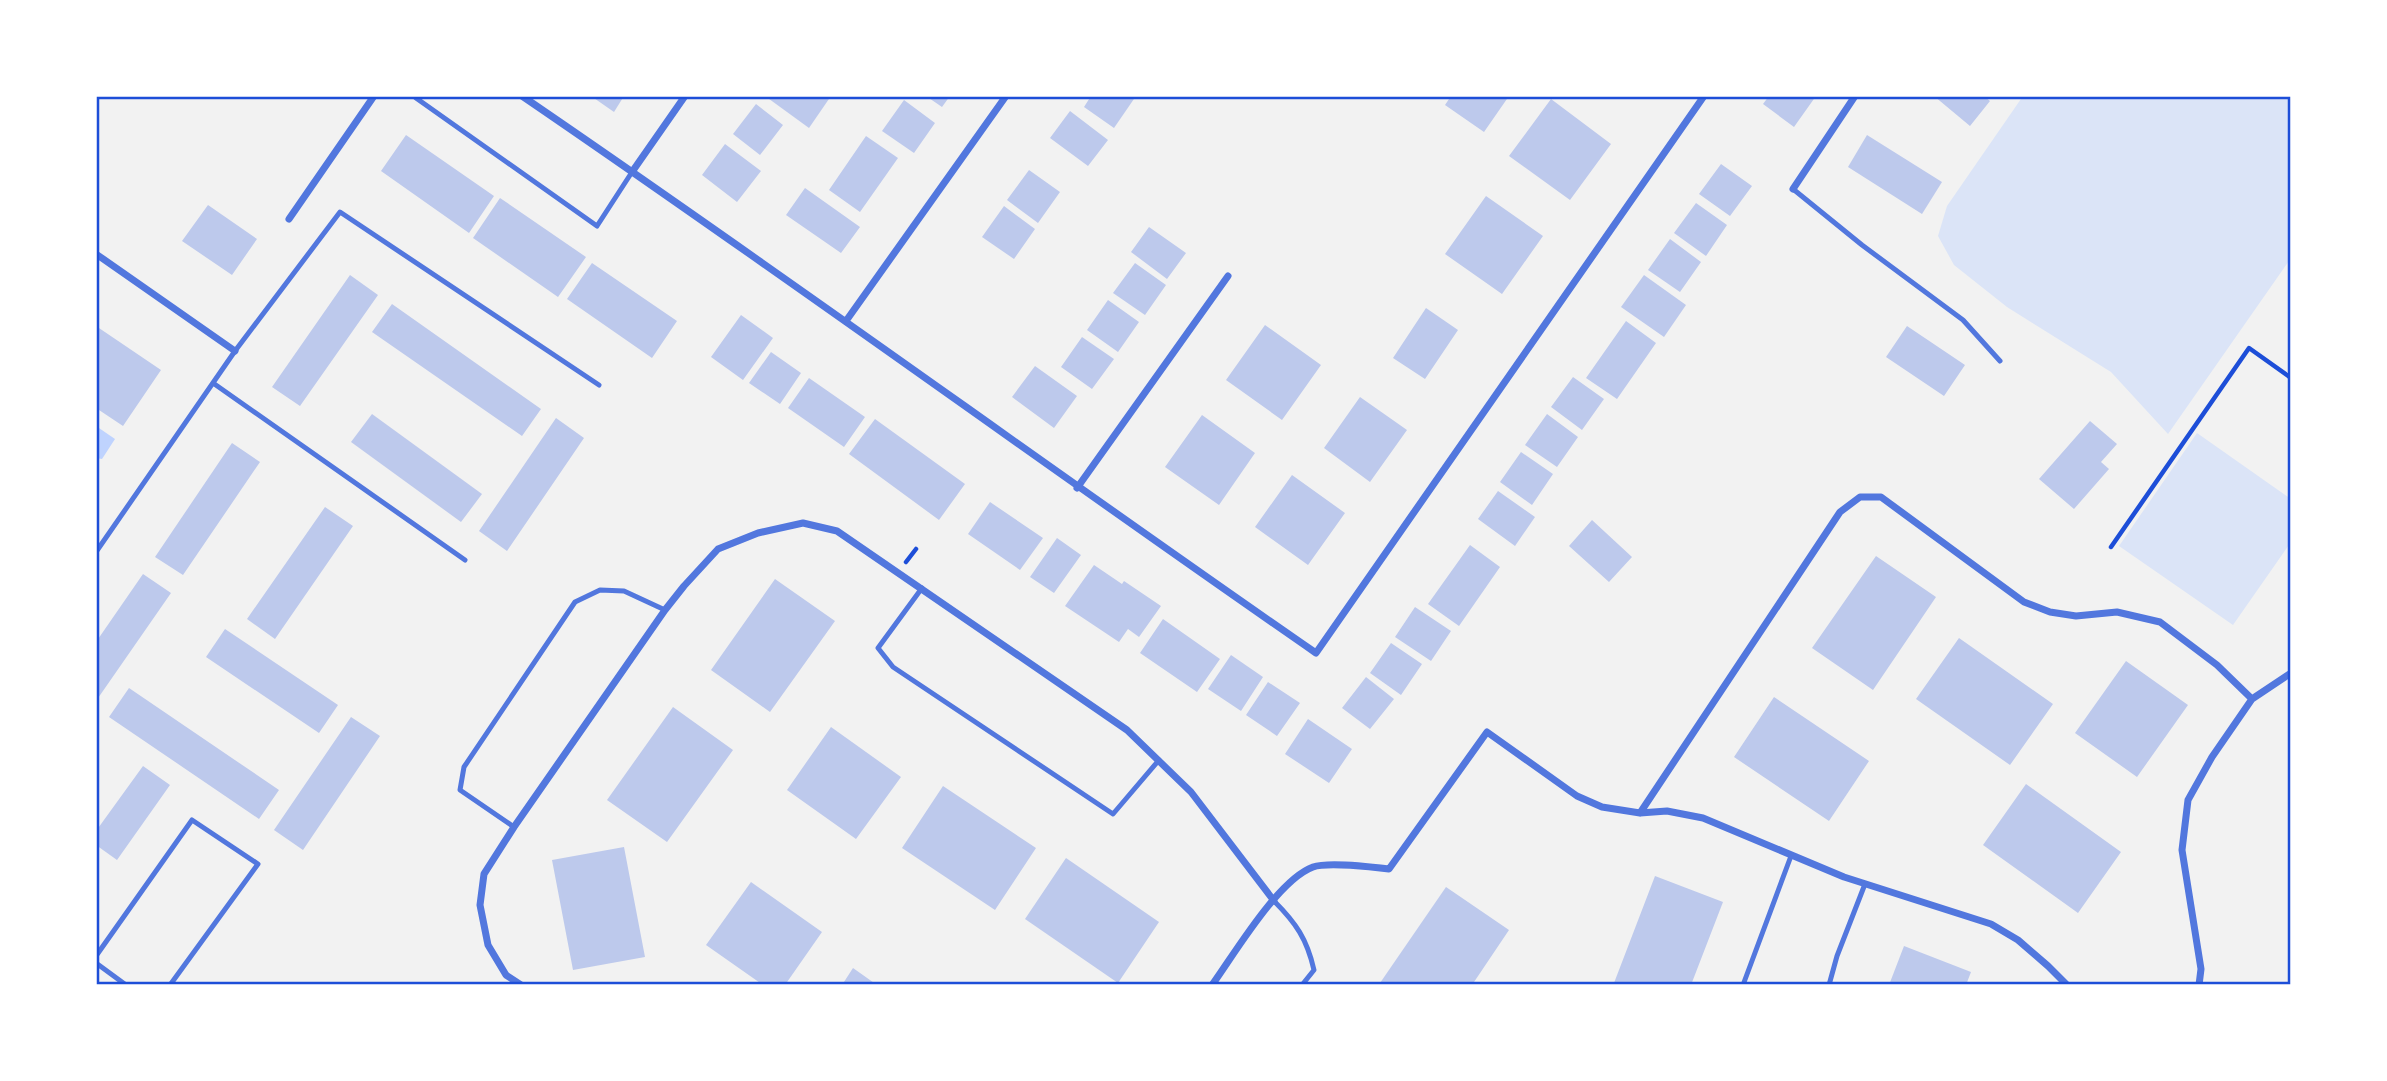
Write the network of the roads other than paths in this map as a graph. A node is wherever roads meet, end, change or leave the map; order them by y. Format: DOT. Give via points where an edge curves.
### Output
graph roads {
  1 [pos="374,96"];
  2 [pos="522,96"];
  3 [pos="685,96"];
  4 [pos="1006,96"];
  5 [pos="1704,96"];
  6 [pos="1855,96"];
  7 [pos="416,99"];
  8 [pos="632,172"];
  9 [pos="1793,189"];
  10 [pos="289,219"];
  11 [pos="96,254"];
  12 [pos="1228,276"];
  13 [pos="846,321"];
  14 [pos="235,351"];
  15 [pos="2000,360"];
  16 [pos="213,383"];
  17 [pos="599,385"];
  18 [pos="1077,488"];
  19 [pos="96,552"];
  20 [pos="465,560"];
  21 [pos="922,588"];
  22 [pos="665,610"];
  23 [pos="2291,673"];
  24 [pos="2252,699"];
  25 [pos="1159,760"];
  26 [pos="1640,813"];
  27 [pos="514,827"];
  28 [pos="1791,856"];
  29 [pos="1865,884"];
  30 [pos="1274,901"];
  31 [pos="96,956"];
  32 [pos="96,963"];
  33 [pos="126,985"];
  34 [pos="170,985"];
  35 [pos="521,985"];
  36 [pos="1213,985"];
  37 [pos="1302,985"];
  38 [pos="1743,985"];
  39 [pos="1829,985"];
  40 [pos="2067,985"];
  41 [pos="2199,985"];
  1 -- 10 [label="street"];
  2 -- 8 [label="street"];
  3 -- 8 [label="street"];
  4 -- 13 [label="street"];
  5 -- 18 [label="street" via="1315,653"];
  6 -- 9 [label="street"];
  7 -- 8 [label="lane" via="597,226"];
  8 -- 13 [label="street"];
  9 -- 15 [label="lane" via="1963,320"];
  11 -- 14 [label="street"];
  12 -- 18 [label="street"];
  13 -- 18 [label="street"];
  14 -- 16 [label="lane"];
  14 -- 17 [label="lane" via="340,212"];
  16 -- 19 [label="lane"];
  16 -- 20 [label="lane"];
  21 -- 22 [label="street" via="838,531 803,523 758,533 718,549"];
  21 -- 25 [label="street" via="1127,730"];
  21 -- 25 [label="lane" via="878,648 892,667 1113,814"];
  22 -- 27 [label="street"];
  22 -- 27 [label="lane" via="624,591 600,590 575,602 464,767 460,790"];
  23 -- 24 [label="street"];
  24 -- 26 [label="street" via="2217,664 2160,622 2117,612 2076,616 2050,612 2024,601 1881,497 1860,497 1840,512"];
  24 -- 41 [label="street" via="2188,800 2182,850 2202,970"];
  25 -- 30 [label="street" via="1191,792"];
  26 -- 28 [label="street" via="1667,811 1703,818"];
  26 -- 30 [label="street" via="1602,807 1577,796 1487,732 1389,869 1314,866 1287,884"];
  27 -- 35 [label="street" via="484,874 480,905 488,945 506,975"];
  28 -- 29 [label="street"];
  28 -- 38 [label="lane"];
  29 -- 39 [label="lane"];
  29 -- 40 [label="street" via="1991,924 2018,940"];
  30 -- 36 [label="street"];
  30 -- 37 [label="lane" via="1296,923 1310,950 1314,970"];
  31 -- 34 [label="lane" via="192,820 258,864"];
  32 -- 33 [label="lane"];
}
